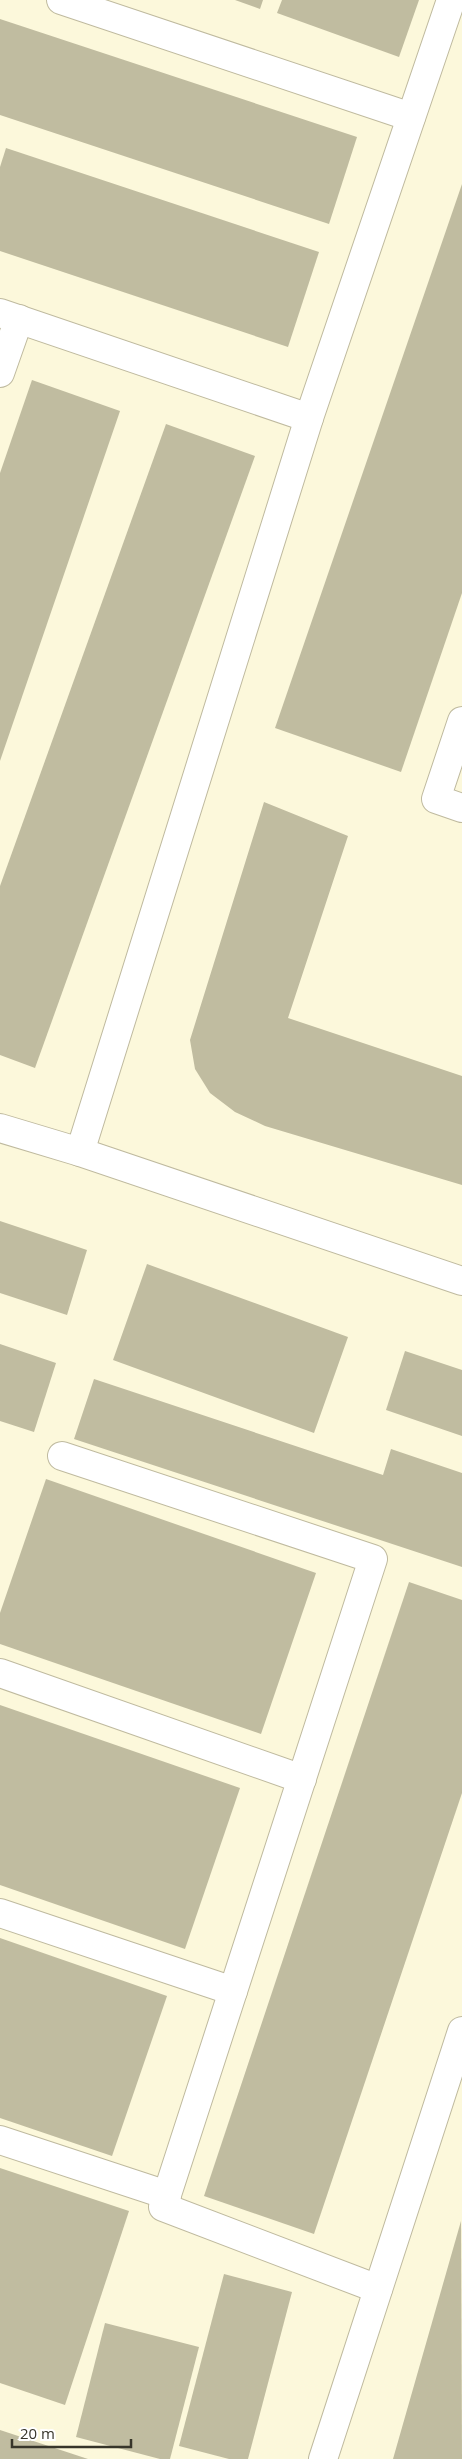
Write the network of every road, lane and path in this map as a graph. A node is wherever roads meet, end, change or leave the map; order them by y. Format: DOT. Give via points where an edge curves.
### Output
graph roads {
  1 [pos="61,0"];
  2 [pos="451,0"];
  3 [pos="411,117"];
  4 [pos="10,316"];
  5 [pos="0,373"];
  6 [pos="309,418"];
  7 [pos="462,720"];
  8 [pos="462,808"];
  9 [pos="0,1128"];
  10 [pos="80,1152"];
  11 [pos="462,1281"];
  12 [pos="62,1456"];
  13 [pos="0,1673"];
  14 [pos="302,1779"];
  15 [pos="0,1913"];
  16 [pos="233,1991"];
  17 [pos="462,2031"];
  18 [pos="0,2140"];
  19 [pos="167,2195"];
  20 [pos="378,2289"];
  21 [pos="323,2459"];
  1 -- 3 [label="street"];
  2 -- 3 [label="street"];
  3 -- 6 [label="street"];
  4 -- 5 [label="street"];
  4 -- 6 [label="street"];
  6 -- 10 [label="street"];
  7 -- 8 [label="street" via="436,799"];
  9 -- 10 [label="street"];
  10 -- 11 [label="street"];
  12 -- 14 [label="street" via="373,1560"];
  13 -- 14 [label="street"];
  14 -- 16 [label="street"];
  15 -- 16 [label="street"];
  16 -- 19 [label="street"];
  17 -- 20 [label="street"];
  18 -- 19 [label="street"];
  19 -- 20 [label="street" via="162,2207"];
  20 -- 21 [label="street"];
}
